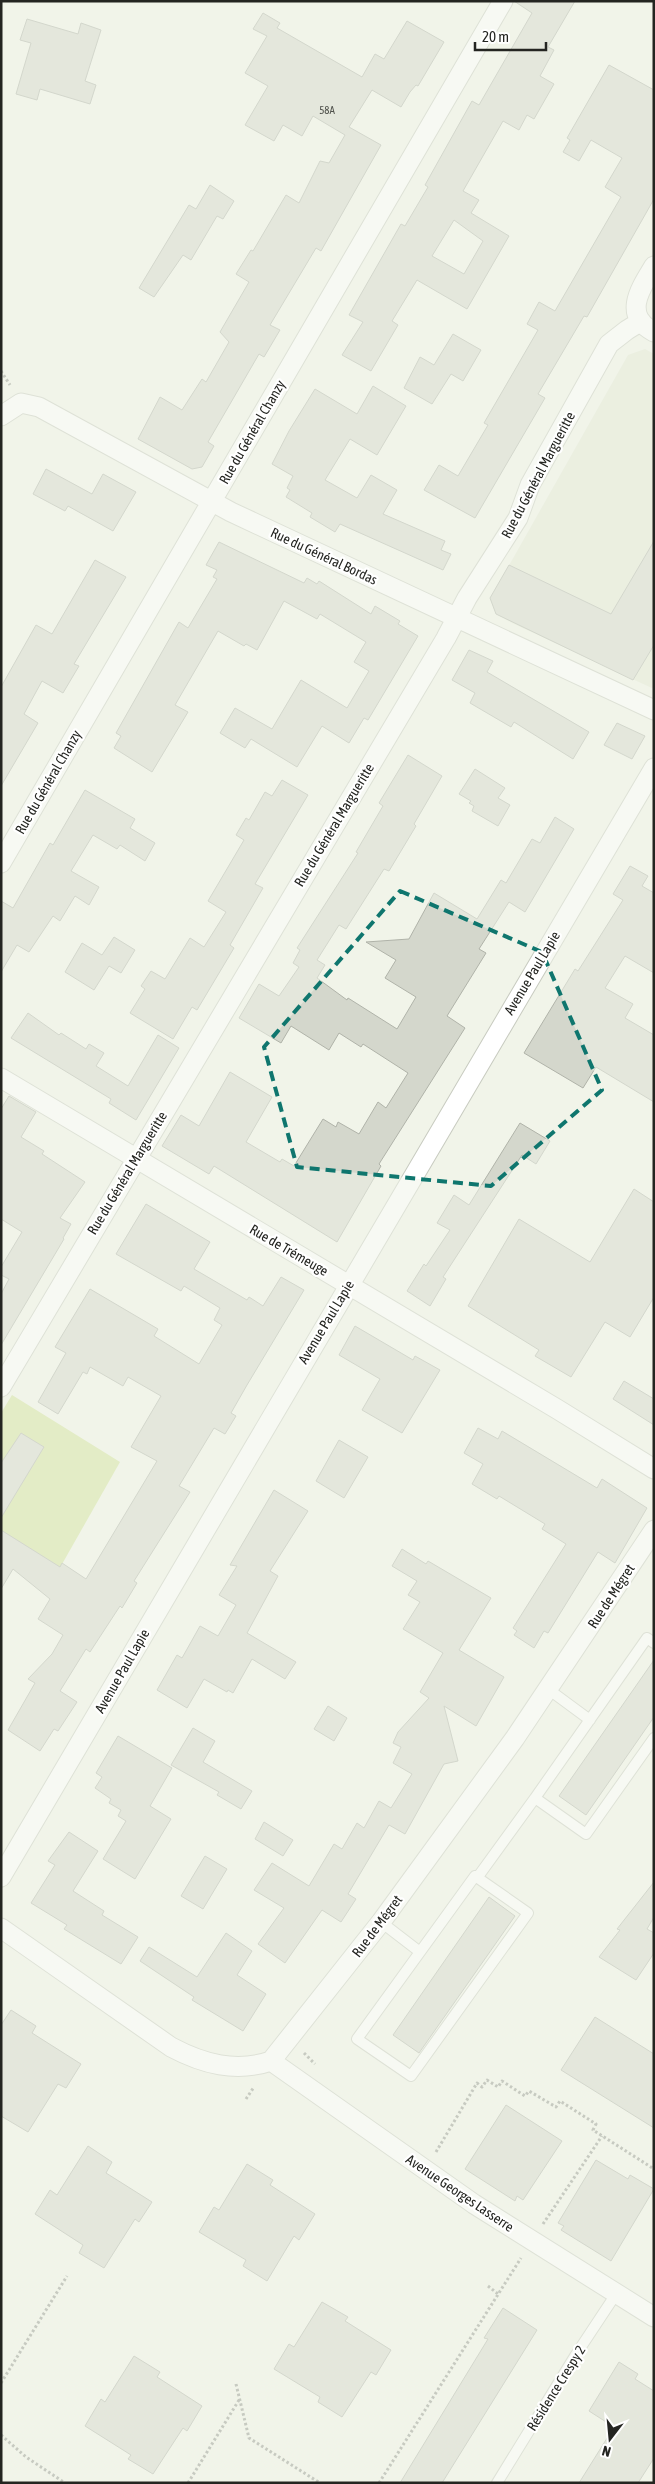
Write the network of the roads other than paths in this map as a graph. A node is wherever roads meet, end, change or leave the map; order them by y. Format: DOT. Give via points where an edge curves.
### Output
graph roads {
  1 [pos="503,1"];
  2 [pos="654,266"];
  3 [pos="647,327"];
  4 [pos="1,416"];
  5 [pos="211,502"];
  6 [pos="456,618"];
  7 [pos="654,710"];
  8 [pos="654,768"];
  9 [pos="1,862"];
  10 [pos="1,1078"];
  11 [pos="135,1159"];
  12 [pos="348,1284"];
  13 [pos="1,1387"];
  14 [pos="654,1469"];
  15 [pos="654,1530"];
  16 [pos="654,1643"];
  17 [pos="548,1689"];
  18 [pos="590,1720"];
  19 [pos="654,1738"];
  20 [pos="535,1798"];
  21 [pos="1,1877"];
  22 [pos="477,1878"];
  23 [pos="381,1922"];
  24 [pos="1,1928"];
  25 [pos="420,1952"];
  26 [pos="271,2061"];
  27 [pos="616,2294"];
  28 [pos="654,2317"];
  29 [pos="497,2483"];
  1 -- 5 [label="street, Rue du Général Chanzy"];
  2 -- 3 [label="street, Rue du Général Margueritte" via="636,302 636,314"];
  3 -- 6 [label="street, Rue du Général Margueritte" via="609,344 530,485 518,518"];
  4 -- 5 [label="street, Rue du Général Bordas" via="21,403 39,407"];
  5 -- 6 [label="street, Rue du Général Bordas"];
  5 -- 9 [label="street, Rue du Général Chanzy"];
  6 -- 7 [label="street, Rue du Général Bordas"];
  6 -- 11 [label="street, Rue du Général Margueritte"];
  8 -- 12 [label="street, Avenue Paul Lapie"];
  10 -- 11 [label="street, Rue de Trémeuge"];
  11 -- 12 [label="street, Rue de Trémeuge"];
  11 -- 13 [label="street, Rue du Général Margueritte"];
  12 -- 14 [label="street, Rue de Trémeuge"];
  12 -- 21 [label="street, Avenue Paul Lapie"];
  15 -- 17 [label="street, Rue de Mégret"];
  16 -- 18 [label="lane" via="647,1638"];
  17 -- 18 [label="lane"];
  17 -- 23 [label="street, Rue de Mégret"];
  18 -- 20 [label="lane"];
  19 -- 20 [label="lane" via="586,1834"];
  20 -- 22 [label="lane"];
  22 -- 25 [label="lane" via="475,1876"];
  22 -- 25 [label="lane" via="528,1913 411,2076 357,2039"];
  23 -- 25 [label="lane"];
  23 -- 26 [label="street, Rue de Mégret"];
  24 -- 26 [label="street" via="171,2047 207,2064 235,2067"];
  26 -- 27 [label="street, Avenue Georges Lasserre" via="424,2170"];
  27 -- 28 [label="street, Avenue Georges Lasserre"];
  27 -- 29 [label="lane, Résidence Crespy 2"];
}
